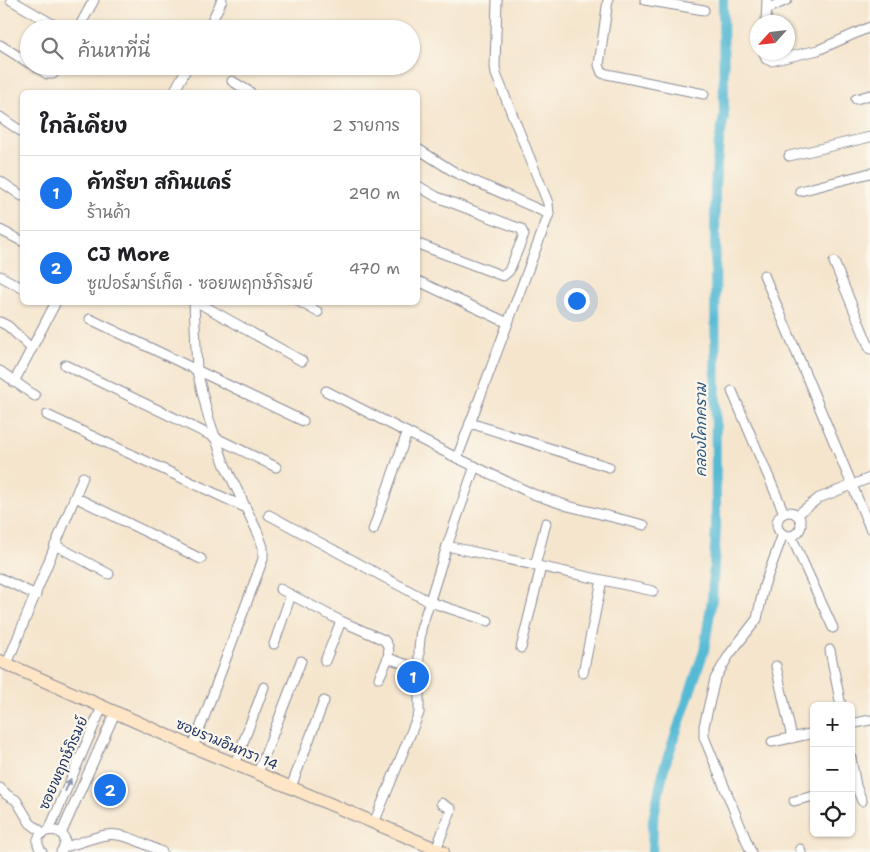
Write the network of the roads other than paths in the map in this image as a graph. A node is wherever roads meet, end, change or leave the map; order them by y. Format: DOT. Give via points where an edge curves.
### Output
graph roads {
  1 [pos="11,0"];
  2 [pos="94,0"];
  3 [pos="222,0"];
  4 [pos="497,0"];
  5 [pos="608,0"];
  6 [pos="645,0"];
  7 [pos="788,0"];
  8 [pos="679,3"];
  9 [pos="767,4"];
  10 [pos="704,10"];
  11 [pos="45,20"];
  12 [pos="83,20"];
  13 [pos="212,20"];
  14 [pos="870,27"];
  15 [pos="0,45"];
  16 [pos="795,55"];
  17 [pos="20,57"];
  18 [pos="183,75"];
  19 [pos="232,81"];
  20 [pos="175,90"];
  21 [pos="247,90"];
  22 [pos="704,94"];
  23 [pos="870,95"];
  24 [pos="856,99"];
  25 [pos="0,117"];
  26 [pos="20,131"];
  27 [pos="870,137"];
  28 [pos="420,150"];
  29 [pos="790,156"];
  30 [pos="870,173"];
  31 [pos="0,182"];
  32 [pos="420,187"];
  33 [pos="800,191"];
  34 [pos="20,195"];
  35 [pos="549,214"];
  36 [pos="0,230"];
  37 [pos="20,241"];
  38 [pos="420,245"];
  39 [pos="834,262"];
  40 [pos="764,275"];
  41 [pos="0,276"];
  42 [pos="420,282"];
  43 [pos="20,287"];
  44 [pos="54,305"];
  45 [pos="305,305"];
  46 [pos="195,307"];
  47 [pos="318,312"];
  48 [pos="90,319"];
  49 [pos="0,322"];
  50 [pos="508,323"];
  51 [pos="870,348"];
  52 [pos="32,349"];
  53 [pos="302,361"];
  54 [pos="65,364"];
  55 [pos="0,371"];
  56 [pos="198,371"];
  57 [pos="14,382"];
  58 [pos="326,390"];
  59 [pos="732,391"];
  60 [pos="35,396"];
  61 [pos="47,415"];
  62 [pos="303,421"];
  63 [pos="470,423"];
  64 [pos="407,433"];
  65 [pos="214,436"];
  66 [pos="457,458"];
  67 [pos="475,466"];
  68 [pos="276,467"];
  69 [pos="609,467"];
  70 [pos="83,477"];
  71 [pos="870,478"];
  72 [pos="852,485"];
  73 [pos="75,497"];
  74 [pos="244,507"];
  75 [pos="784,513"];
  76 [pos="269,515"];
  77 [pos="797,515"];
  78 [pos="546,523"];
  79 [pos="644,525"];
  80 [pos="870,528"];
  81 [pos="373,530"];
  82 [pos="787,535"];
  83 [pos="55,545"];
  84 [pos="447,546"];
  85 [pos="201,559"];
  86 [pos="538,567"];
  87 [pos="108,574"];
  88 [pos="0,578"];
  89 [pos="602,580"];
  90 [pos="280,589"];
  91 [pos="653,591"];
  92 [pos="36,595"];
  93 [pos="291,595"];
  94 [pos="430,602"];
  95 [pos="341,621"];
  96 [pos="488,621"];
  97 [pos="833,628"];
  98 [pos="274,644"];
  99 [pos="520,648"];
  100 [pos="830,650"];
  101 [pos="388,658"];
  102 [pos="301,661"];
  103 [pos="325,662"];
  104 [pos="4,663"];
  105 [pos="776,666"];
  106 [pos="418,669"];
  107 [pos="583,673"];
  108 [pos="379,678"];
  109 [pos="264,687"];
  110 [pos="324,701"];
  111 [pos="840,702"];
  112 [pos="102,707"];
  113 [pos="115,713"];
  114 [pos="870,720"];
  115 [pos="855,723"];
  116 [pos="810,734"];
  117 [pos="792,738"];
  118 [pos="772,742"];
  119 [pos="193,747"];
  120 [pos="235,764"];
  121 [pos="258,773"];
  122 [pos="291,787"];
  123 [pos="0,788"];
  124 [pos="855,788"];
  125 [pos="810,797"];
  126 [pos="794,801"];
  127 [pos="862,802"];
  128 [pos="441,803"];
  129 [pos="374,823"];
  130 [pos="46,831"];
  131 [pos="62,834"];
  132 [pos="63,849"];
  133 [pos="40,851"];
  134 [pos="439,851"];
  135 [pos="162,852"];
  136 [pos="751,852"];
  1 -- 11 [label="street"];
  2 -- 12 [label="street"];
  3 -- 13 [label="street"];
  4 -- 35 [label="street" via="496,74 548,203"];
  5 -- 22 [label="street" via="599,65 602,73"];
  6 -- 8 [label="street"];
  7 -- 9 [label="street"];
  8 -- 10 [label="street"];
  14 -- 16 [label="street" via="818,50"];
  15 -- 17 [label="street"];
  18 -- 20 [label="street"];
  19 -- 21 [label="street"];
  23 -- 24 [label="street"];
  25 -- 26 [label="street"];
  27 -- 29 [label="street"];
  28 -- 35 [label="street" via="456,173"];
  30 -- 33 [label="street"];
  31 -- 34 [label="street"];
  32 -- 38 [label="street" via="521,230 524,235 509,271 503,276"];
  35 -- 50 [label="street"];
  36 -- 37 [label="street"];
  39 -- 51 [label="street"];
  40 -- 72 [label="street"];
  41 -- 43 [label="street"];
  42 -- 50 [label="street"];
  44 -- 52 [label="street"];
  45 -- 47 [label="street"];
  46 -- 53 [label="street"];
  46 -- 56 [label="street"];
  48 -- 56 [label="street"];
  49 -- 52 [label="street"];
  50 -- 63 [label="street"];
  52 -- 57 [label="street"];
  54 -- 65 [label="street"];
  55 -- 57 [label="street"];
  56 -- 62 [label="street"];
  56 -- 65 [label="street"];
  57 -- 60 [label="street"];
  58 -- 64 [label="street"];
  59 -- 75 [label="street"];
  61 -- 74 [label="street"];
  63 -- 66 [label="street"];
  63 -- 69 [label="street"];
  64 -- 66 [label="street"];
  64 -- 81 [label="street"];
  65 -- 68 [label="street"];
  65 -- 74 [label="street"];
  66 -- 67 [label="street"];
  67 -- 79 [label="street" via="533,494"];
  67 -- 84 [label="street"];
  70 -- 73 [label="street"];
  71 -- 72 [label="street"];
  72 -- 77 [label="street" via="819,498"];
  72 -- 80 [label="street"];
  73 -- 83 [label="street"];
  73 -- 85 [label="street"];
  74 -- 119 [label="street" via="258,533 263,559"];
  75 -- 77 [label="street"];
  75 -- 82 [label="street" via="777,522 779,530"];
  76 -- 94 [label="street"];
  77 -- 82 [label="street" via="798,532"];
  78 -- 86 [label="street"];
  82 -- 97 [label="street"];
  82 -- 136 [label="street" via="764,586 756,619 714,679 704,726 704,737"];
  83 -- 87 [label="street"];
  83 -- 92 [label="street"];
  84 -- 86 [label="street"];
  84 -- 94 [label="street"];
  86 -- 89 [label="street"];
  86 -- 99 [label="street"];
  88 -- 92 [label="street"];
  89 -- 91 [label="street"];
  89 -- 107 [label="street"];
  90 -- 93 [label="street"];
  92 -- 104 [label="street"];
  93 -- 95 [label="street"];
  93 -- 98 [label="street"];
  94 -- 96 [label="street"];
  94 -- 106 [label="street" via="421,629"];
  95 -- 101 [label="street" via="384,640 389,645"];
  95 -- 103 [label="street"];
  100 -- 111 [label="street"];
  101 -- 106 [label="street"];
  101 -- 108 [label="street"];
  102 -- 121 [label="street"];
  104 -- 112 [label="street, ซอยรามอินทรา 14"];
  105 -- 117 [label="street"];
  106 -- 129 [label="street" via="418,713"];
  109 -- 120 [label="street"];
  110 -- 122 [label="street"];
  112 -- 113 [label="street, ซอยรามอินทรา 14"];
  130 -- 112 [label="street, ซอยพฤกษ์ภิรมย์, one-way"];
  113 -- 119 [label="street, ซอยรามอินทรา 14"];
  113 -- 131 [label="street, ซอยพฤกษ์ภิรมย์"];
  114 -- 115 [label="street"];
  116 -- 117 [label="street"];
  117 -- 118 [label="street"];
  119 -- 120 [label="street, ซอยรามอินทรา 14"];
  120 -- 121 [label="street, ซอยรามอินทรา 14"];
  121 -- 122 [label="street, ซอยรามอินทรา 14"];
  122 -- 129 [label="street, ซอยรามอินทรา 14"];
  123 -- 130 [label="street" via="16,800 30,823"];
  124 -- 127 [label="street"];
  125 -- 126 [label="street"];
  128 -- 134 [label="street" via="450,809 450,813"];
  129 -- 134 [label="street, ซอยรามอินทรา 14"];
  130 -- 131 [label="street, ซอยพฤกษ์ภิรมย์" via="56,830"];
  130 -- 133 [label="street, ซอยพฤกษ์ภิรมย์" via="39,838"];
  131 -- 132 [label="street" via="65,840"];
  132 -- 135 [label="street" via="113,834"];
}
